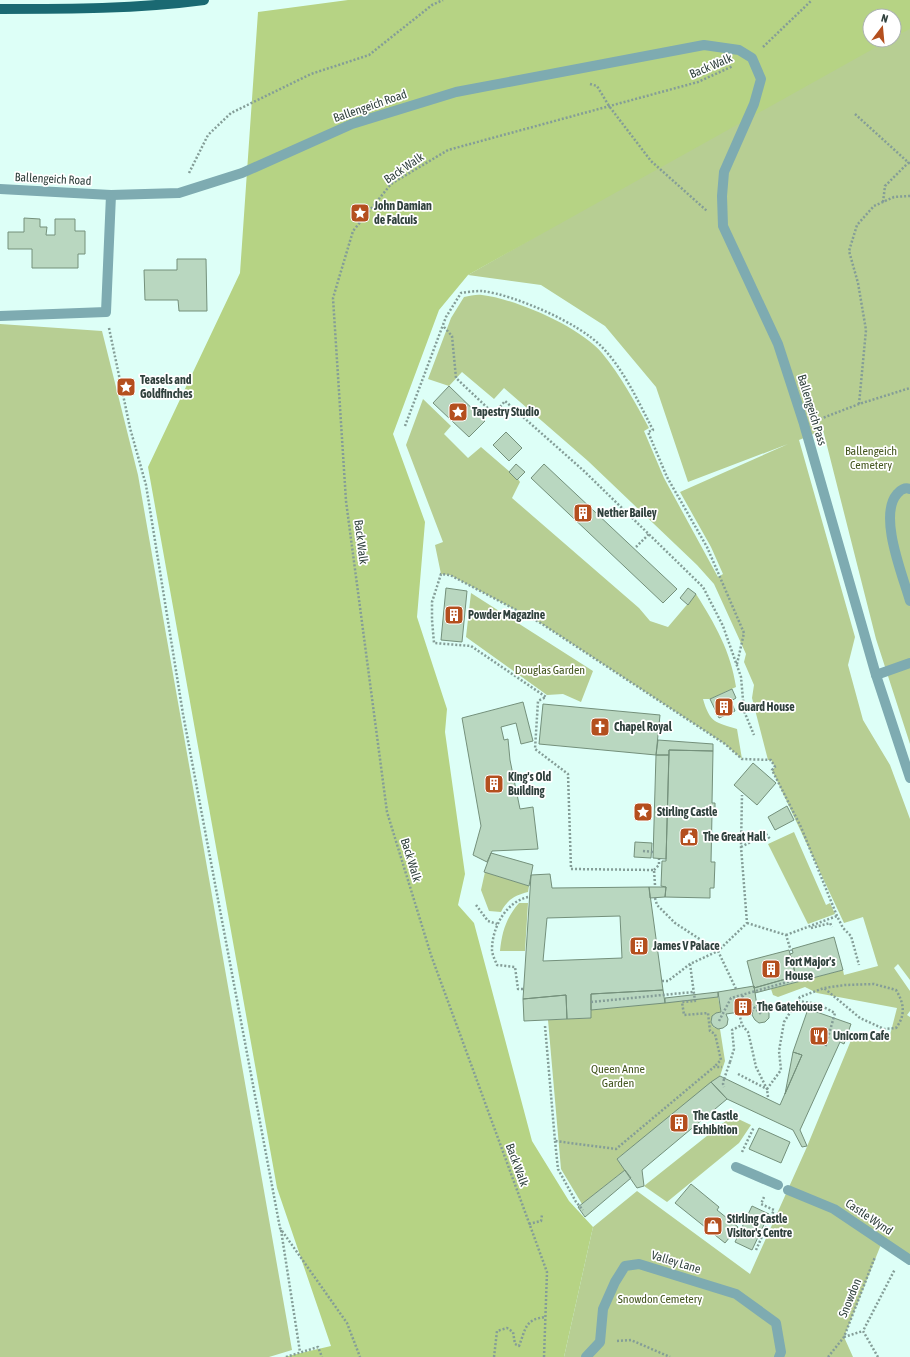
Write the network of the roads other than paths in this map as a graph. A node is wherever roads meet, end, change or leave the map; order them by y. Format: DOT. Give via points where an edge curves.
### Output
graph roads {
  1 [pos="204,0"];
  2 [pos="0,9"];
  3 [pos="752,58"];
  4 [pos="0,189"];
  5 [pos="111,195"];
  6 [pos="0,316"];
  7 [pos="910,489"];
  8 [pos="910,601"];
  9 [pos="910,663"];
  10 [pos="876,675"];
  11 [pos="910,778"];
  12 [pos="736,1167"];
  13 [pos="778,1185"];
  14 [pos="788,1190"];
  15 [pos="907,1257"];
  16 [pos="586,1357"];
  17 [pos="779,1357"];
  1 -- 2 [label="main road" via="88,9"];
  3 -- 5 [label="street, Ballengeich Road" via="739,50 704,44 456,92 352,124 242,173 179,193"];
  3 -- 10 [label="street, Ballengeich Pass" via="761,79 754,104 724,172 724,226 778,344 804,424"];
  4 -- 5 [label="street, Ballengeich Road"];
  5 -- 6 [label="street" via="106,312"];
  7 -- 8 [label="street" via="900,491 894,498 890,524 894,549"];
  9 -- 10 [label="street"];
  10 -- 11 [label="street, Ballengeich Pass"];
  12 -- 13 [label="street"];
  14 -- 15 [label="street, Castle Wynd" via="834,1209"];
  16 -- 17 [label="street, Valley Lane" via="600,1342 603,1309 615,1282 625,1266 639,1264 736,1294 776,1323 781,1352"];
}
